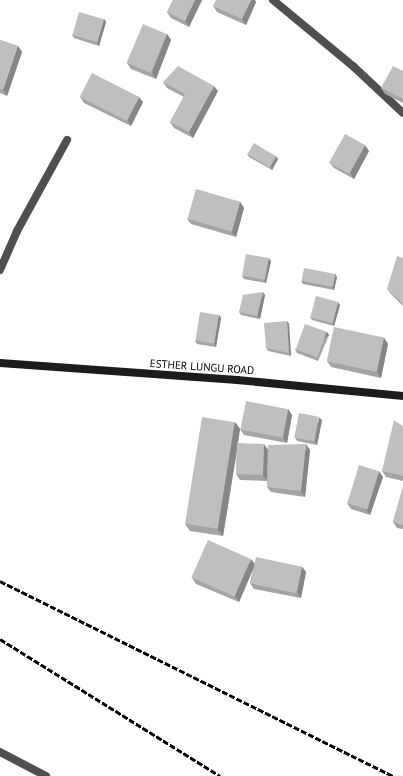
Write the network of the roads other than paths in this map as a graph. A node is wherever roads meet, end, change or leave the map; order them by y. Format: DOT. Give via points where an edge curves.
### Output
graph roads {
  1 [pos="273,0"];
  2 [pos="403,113"];
  3 [pos="67,140"];
  4 [pos="0,270"];
  5 [pos="0,363"];
  6 [pos="403,396"];
  7 [pos="0,752"];
  8 [pos="46,776"];
  1 -- 2 [label="street" via="354,67"];
  3 -- 4 [label="street" via="16,231"];
  5 -- 6 [label="street, ESTHER LUNGU ROAD" via="237,380"];
  7 -- 8 [label="street"];
}
